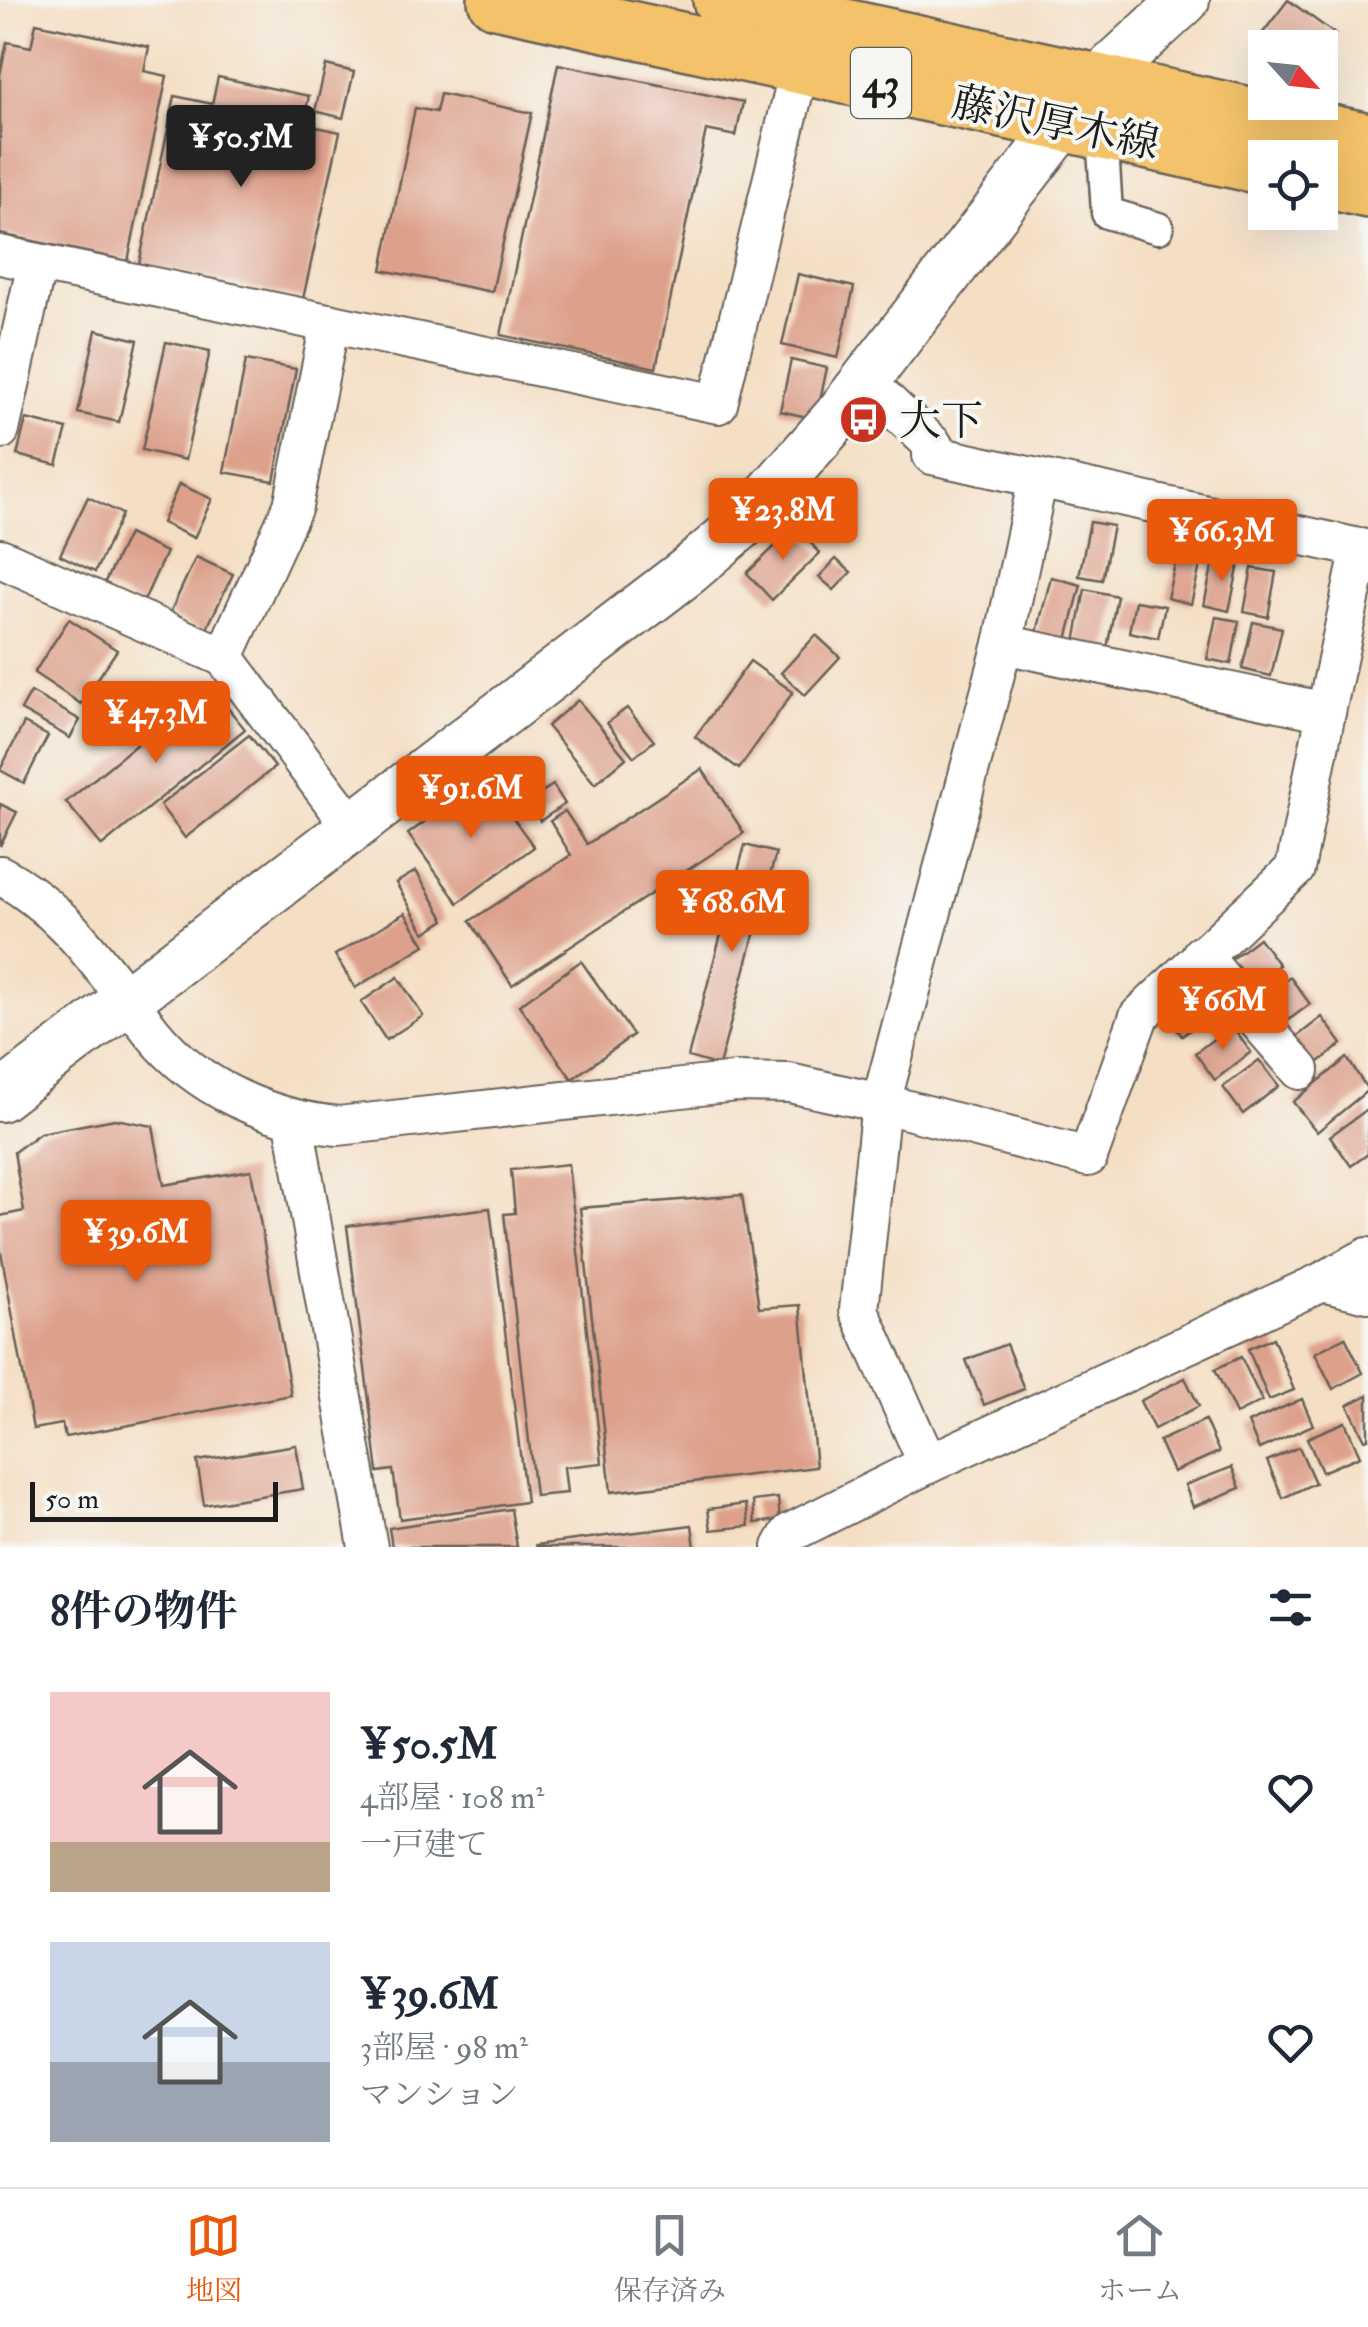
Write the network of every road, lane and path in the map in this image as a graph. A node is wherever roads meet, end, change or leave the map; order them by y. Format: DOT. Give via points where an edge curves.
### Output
graph roads {
  1 [pos="496,0"];
  2 [pos="721,0"];
  3 [pos="1185,0"];
  4 [pos="800,66"];
  5 [pos="1088,112"];
  6 [pos="1368,141"];
  7 [pos="1248,162"];
  8 [pos="1338,183"];
  9 [pos="1368,190"];
  10 [pos="1158,228"];
  11 [pos="0,255"];
  12 [pos="37,262"];
  13 [pos="330,324"];
  14 [pos="865,382"];
  15 [pos="0,430"];
  16 [pos="1038,478"];
  17 [pos="1365,549"];
  18 [pos="0,558"];
  19 [pos="1003,644"];
  20 [pos="224,657"];
  21 [pos="1326,712"];
  22 [pos="351,825"];
  23 [pos="0,875"];
  24 [pos="1201,955"];
  25 [pos="130,1000"];
  26 [pos="1300,1070"];
  27 [pos="0,1097"];
  28 [pos="881,1103"];
  29 [pos="294,1122"];
  30 [pos="1368,1256"];
  31 [pos="1322,1282"];
  32 [pos="1368,1293"];
  33 [pos="928,1464"];
  34 [pos="368,1547"];
  35 [pos="782,1547"];
  1 -- 4 [label="main road, 藤沢厚木線 / 43"];
  2 -- 5 [label="main road, 藤沢厚木線 / 43"];
  3 -- 5 [label="street"];
  4 -- 5 [label="main road, 藤沢厚木線 / 43"];
  4 -- 13 [label="street" via="718,404"];
  5 -- 6 [label="main road, 藤沢厚木線 / 43"];
  5 -- 7 [label="main road, 藤沢厚木線 / 43"];
  5 -- 10 [label="street" via="1107,212"];
  5 -- 14 [label="street"];
  8 -- 9 [label="main road"];
  11 -- 12 [label="street"];
  12 -- 13 [label="street"];
  12 -- 15 [label="street"];
  13 -- 20 [label="street" via="292,506"];
  14 -- 16 [label="street" via="934,445 932,455"];
  14 -- 22 [label="street" via="730,536"];
  16 -- 17 [label="street"];
  16 -- 19 [label="street"];
  17 -- 21 [label="street"];
  18 -- 20 [label="street"];
  19 -- 21 [label="street"];
  19 -- 28 [label="street"];
  20 -- 22 [label="street"];
  21 -- 24 [label="street" via="1295,869"];
  22 -- 25 [label="street"];
  23 -- 25 [label="street" via="58,914"];
  24 -- 26 [label="street"];
  24 -- 28 [label="street" via="1140,1016 1088,1156"];
  25 -- 27 [label="street"];
  25 -- 29 [label="street" via="188,1066 236,1099"];
  28 -- 29 [label="street" via="826,1088 736,1082 338,1126"];
  28 -- 33 [label="street" via="859,1310"];
  29 -- 34 [label="street"];
  30 -- 31 [label="street"];
  31 -- 32 [label="street"];
  31 -- 33 [label="street"];
  33 -- 35 [label="street" via="790,1533"];
}
